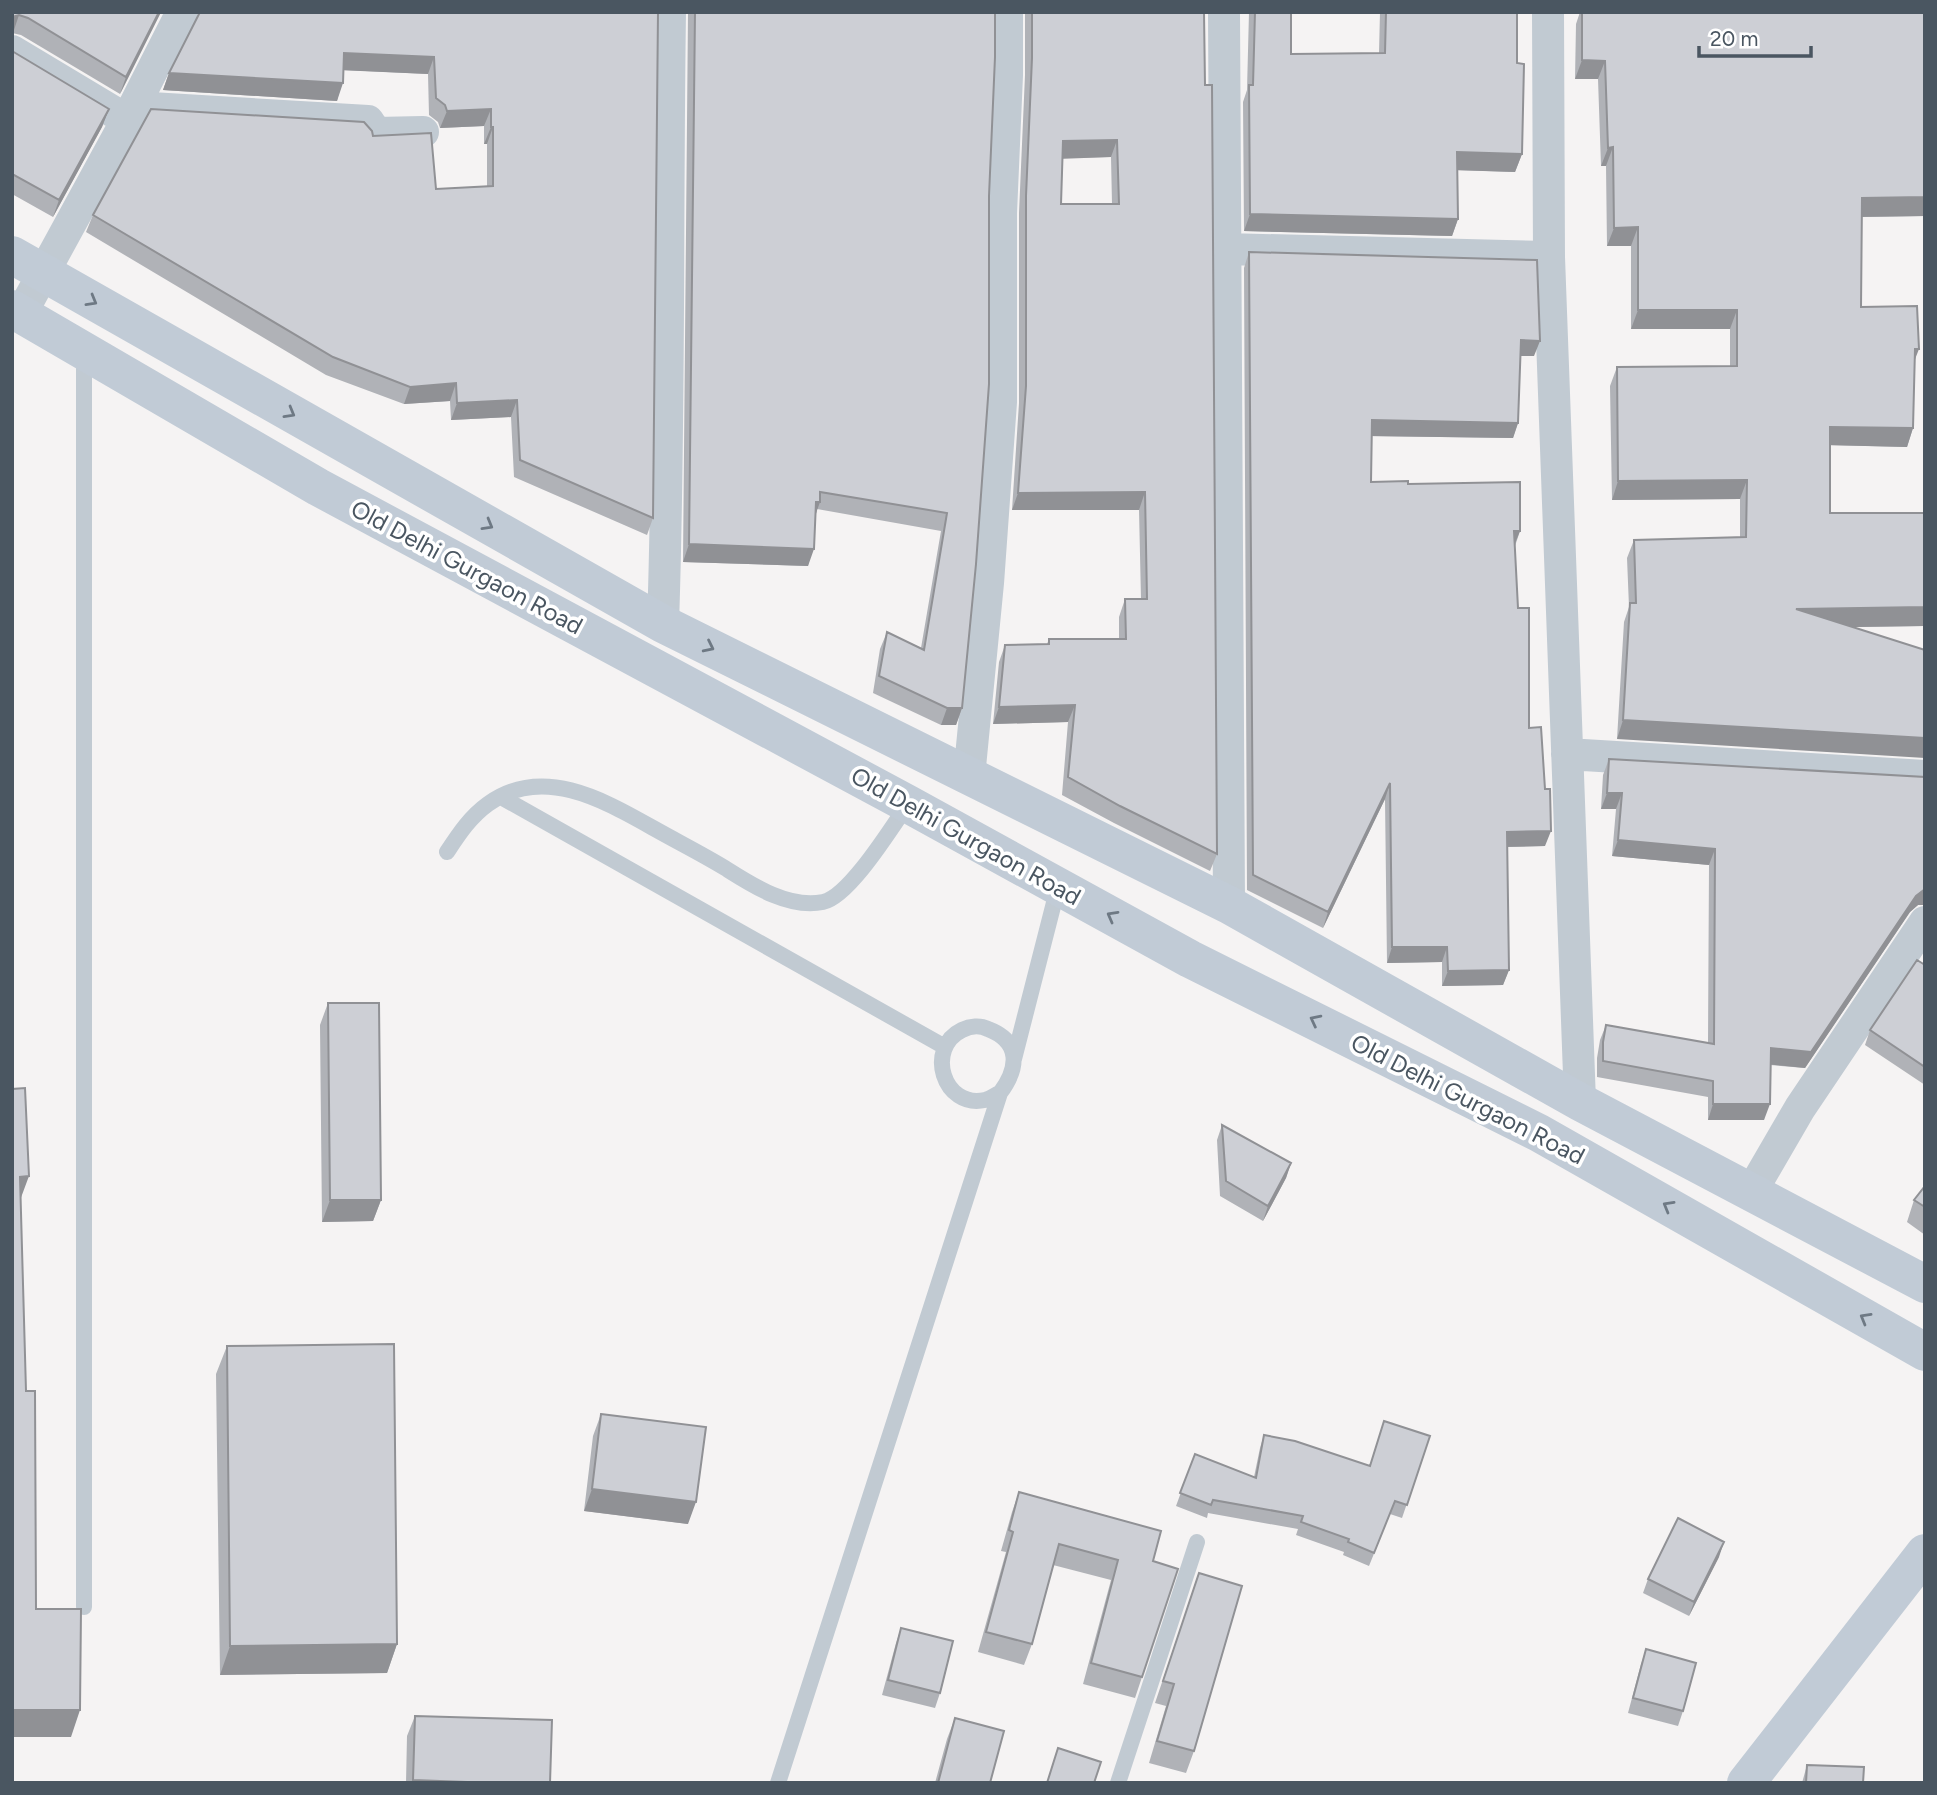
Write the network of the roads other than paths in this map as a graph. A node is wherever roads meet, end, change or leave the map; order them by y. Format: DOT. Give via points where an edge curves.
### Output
graph roads {
  1 [pos="182,12"];
  2 [pos="670,12"];
  3 [pos="1007,12"];
  4 [pos="1224,12"];
  5 [pos="1548,12"];
  6 [pos="12,51"];
  7 [pos="130,113"];
  8 [pos="423,132"];
  9 [pos="1225,249"];
  10 [pos="1549,257"];
  11 [pos="28,264"];
  12 [pos="17,312"];
  13 [pos="84,352"];
  14 [pos="663,624"];
  15 [pos="1567,754"];
  16 [pos="1925,776"];
  17 [pos="969,777"];
  18 [pos="501,797"];
  19 [pos="908,804"];
  20 [pos="447,852"];
  21 [pos="1058,887"];
  22 [pos="1229,905"];
  23 [pos="1925,922"];
  24 [pos="944,1046"];
  25 [pos="1014,1059"];
  26 [pos="1000,1093"];
  27 [pos="1580,1102"];
  28 [pos="1750,1194"];
  29 [pos="1925,1284"];
  30 [pos="1925,1352"];
  31 [pos="1197,1542"];
  32 [pos="1925,1553"];
  33 [pos="84,1607"];
  34 [pos="778,1783"];
  35 [pos="1118,1783"];
  36 [pos="1746,1783"];
  1 -- 7 [label="street"];
  2 -- 14 [label="street"];
  3 -- 17 [label="street" via="1001,402"];
  4 -- 9 [label="street"];
  5 -- 10 [label="street"];
  6 -- 7 [label="street"];
  7 -- 8 [label="street" via="368,121 376,133"];
  7 -- 11 [label="street"];
  9 -- 10 [label="street"];
  9 -- 22 [label="street"];
  10 -- 15 [label="street"];
  11 -- 12 [label="street"];
  11 -- 14 [label="main road, Old Delhi Gurgaon Road, one-way"];
  12 -- 13 [label="main road, Old Delhi Gurgaon Road"];
  13 -- 19 [label="main road, Old Delhi Gurgaon Road" via="318,487"];
  13 -- 33 [label="lane"];
  14 -- 17 [label="main road, Old Delhi Gurgaon Road, one-way"];
  15 -- 16 [label="street"];
  15 -- 27 [label="street"];
  17 -- 22 [label="main road, Old Delhi Gurgaon Road"];
  18 -- 19 [label="lane" via="523,788 556,786 601,799 760,890 790,901 824,902 846,889"];
  18 -- 20 [label="lane" via="469,820"];
  18 -- 24 [label="lane"];
  19 -- 21 [label="main road, Old Delhi Gurgaon Road"];
  21 -- 25 [label="lane"];
  30 -- 21 [label="main road, Old Delhi Gurgaon Road, one-way" via="1539,1133 1189,959"];
  22 -- 27 [label="main road, Old Delhi Gurgaon Road"];
  23 -- 28 [label="street" via="1800,1108"];
  24 -- 25 [label="lane" via="969,1027 984,1027 999,1033"];
  24 -- 26 [label="lane" via="940,1063 953,1092 968,1100 985,1100"];
  25 -- 26 [label="lane" via="1012,1078"];
  26 -- 34 [label="lane"];
  27 -- 28 [label="main road, Old Delhi Gurgaon Road"];
  28 -- 29 [label="main road, Old Delhi Gurgaon Road"];
  31 -- 35 [label="lane"];
  32 -- 36 [label="main road"];
}
